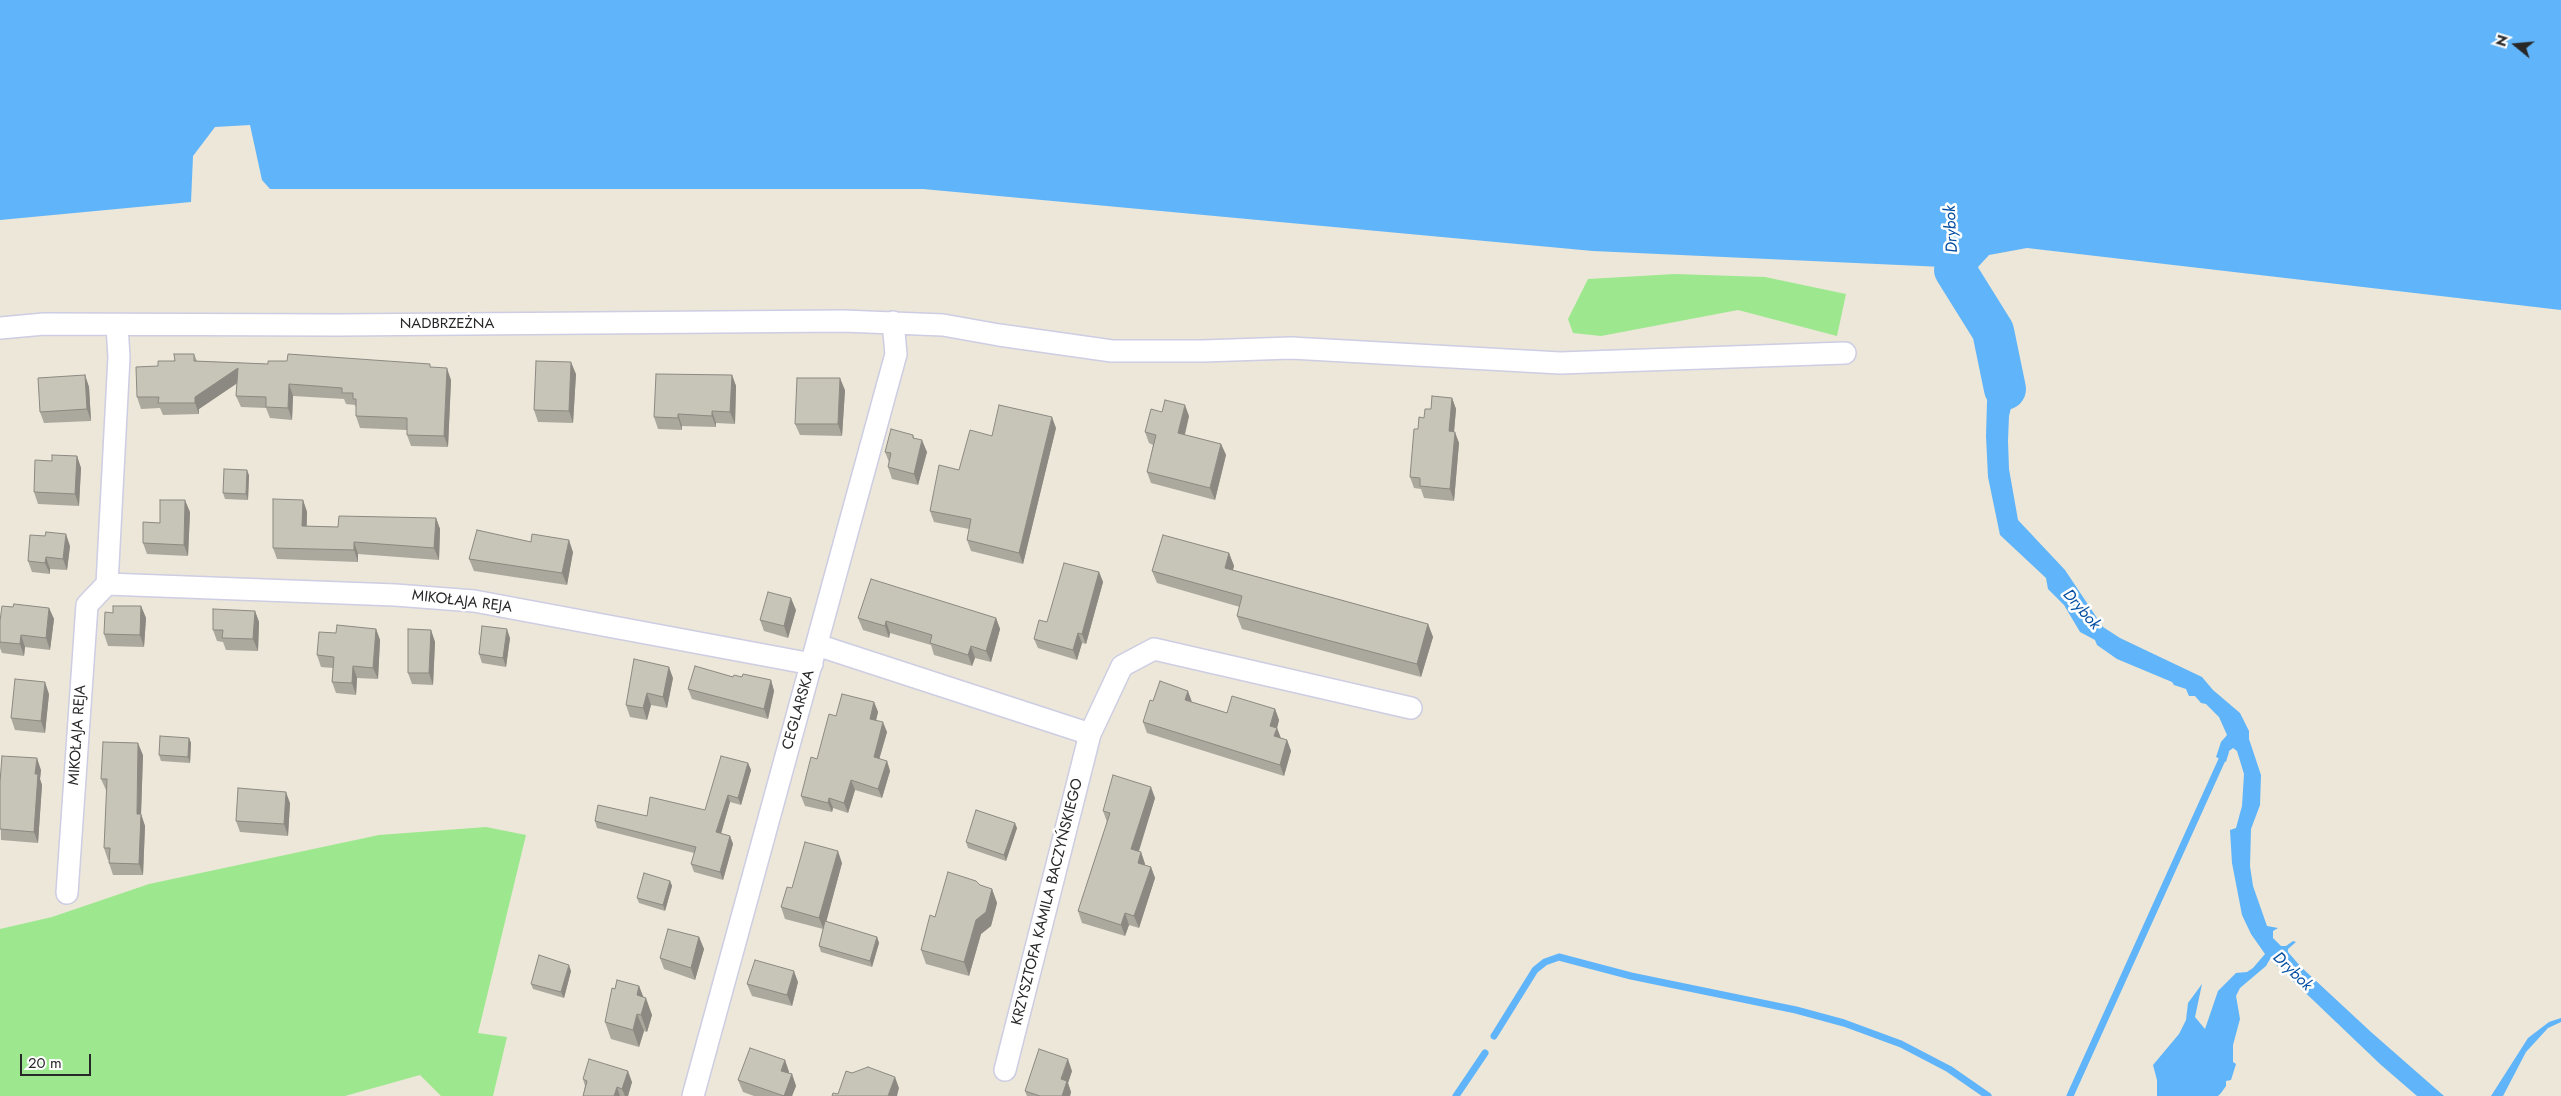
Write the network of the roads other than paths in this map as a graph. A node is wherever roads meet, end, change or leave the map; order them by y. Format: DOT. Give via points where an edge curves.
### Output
graph roads {
  1 [pos="893,322"];
  2 [pos="117,325"];
  3 [pos="0,328"];
  4 [pos="1845,353"];
  5 [pos="107,584"];
  6 [pos="814,654"];
  7 [pos="1411,708"];
  8 [pos="1090,734"];
  9 [pos="67,893"];
  10 [pos="1005,1070"];
  11 [pos="693,1096"];
  1 -- 2 [label="street, NADBRZEŻNA"];
  1 -- 4 [label="street, NADBRZEŻNA" via="943,325 999,336 1112,350 1203,352 1291,348 1560,363"];
  1 -- 6 [label="street, CEGLARSKA" via="896,354"];
  2 -- 3 [label="street, NADBRZEŻNA" via="44,324"];
  2 -- 5 [label="street" via="119,357"];
  5 -- 6 [label="street, MIKOŁAJA REJA" via="474,601"];
  5 -- 9 [label="street, MIKOŁAJA REJA" via="88,605"];
  6 -- 8 [label="street"];
  6 -- 11 [label="street, CEGLARSKA"];
  7 -- 8 [label="street, KRZYSZTOFA KAMILA BACZYŃSKIEGO" via="1154,649 1122,666"];
  8 -- 10 [label="street, KRZYSZTOFA KAMILA BACZYŃSKIEGO"];
}
